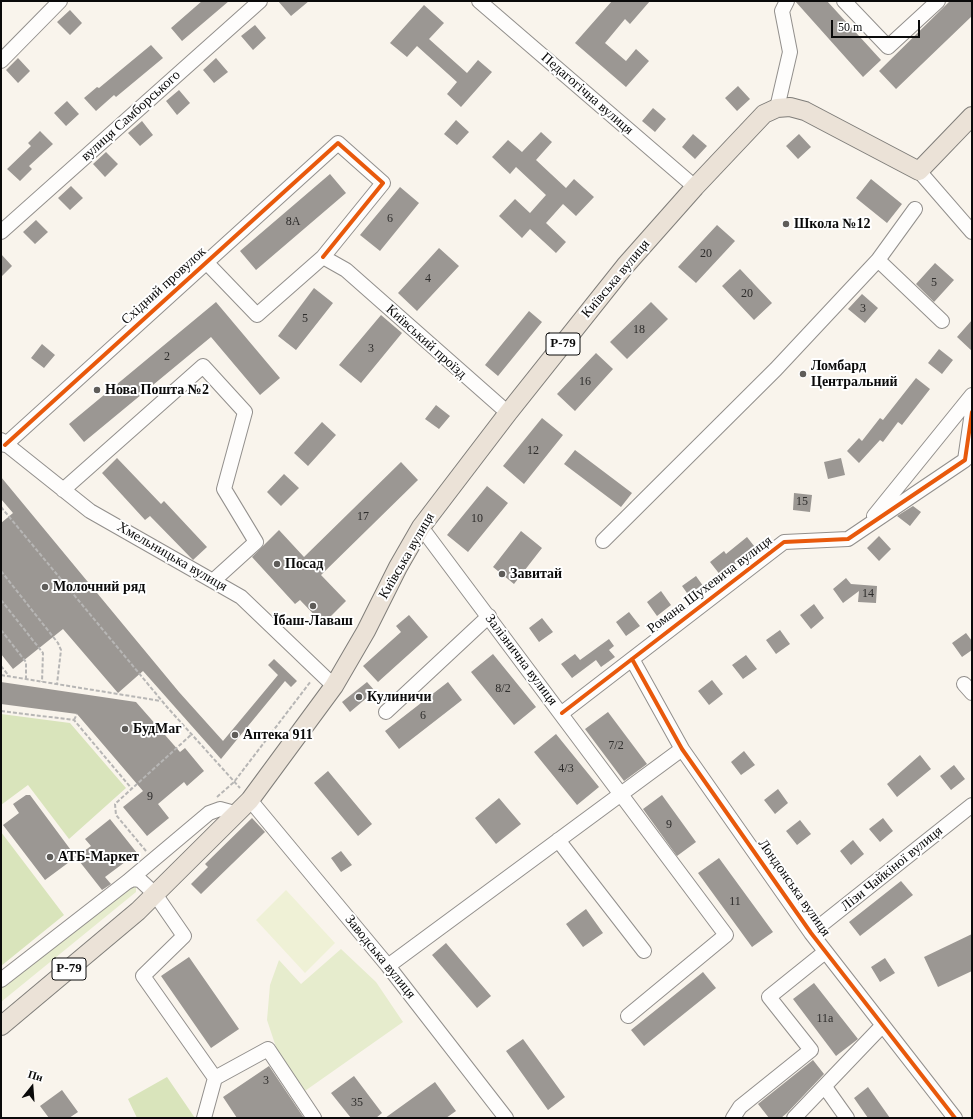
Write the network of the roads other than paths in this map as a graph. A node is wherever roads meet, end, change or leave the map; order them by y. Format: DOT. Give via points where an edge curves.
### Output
graph roads {
  1 [pos="60,1"];
  2 [pos="260,1"];
  3 [pos="479,1"];
  4 [pos="787,1"];
  5 [pos="844,1"];
  6 [pos="938,1"];
  7 [pos="1,61"];
  8 [pos="777,108"];
  9 [pos="972,116"];
  10 [pos="920,172"];
  11 [pos="695,187"];
  12 [pos="915,209"];
  13 [pos="1,232"];
  14 [pos="972,232"];
  15 [pos="323,257"];
  16 [pos="878,260"];
  17 [pos="206,262"];
  18 [pos="942,321"];
  19 [pos="972,395"];
  20 [pos="972,412"];
  21 [pos="508,413"];
  22 [pos="3,443"];
  23 [pos="63,490"];
  24 [pos="421,527"];
  25 [pos="865,527"];
  26 [pos="603,541"];
  27 [pos="213,581"];
  28 [pos="489,616"];
  29 [pos="632,659"];
  30 [pos="334,686"];
  31 [pos="386,712"];
  32 [pos="562,713"];
  33 [pos="682,749"];
  34 [pos="622,793"];
  35 [pos="250,800"];
  36 [pos="972,805"];
  37 [pos="235,815"];
  38 [pos="558,840"];
  39 [pos="127,882"];
  40 [pos="154,894"];
  41 [pos="811,933"];
  42 [pos="644,952"];
  43 [pos="825,952"];
  44 [pos="388,966"];
  45 [pos="1,980"];
  46 [pos="628,1016"];
  47 [pos="1,1026"];
  48 [pos="882,1026"];
  49 [pos="215,1078"];
  50 [pos="825,1087"];
  51 [pos="204,1118"];
  52 [pos="314,1118"];
  53 [pos="506,1118"];
  54 [pos="733,1118"];
  55 [pos="794,1118"];
  56 [pos="847,1118"];
  57 [pos="955,1118"];
  1 -- 7 [label="street"];
  2 -- 13 [label="street, вулиця Самборського"];
  3 -- 11 [label="street, Педагогічна вулиця"];
  4 -- 8 [label="street" via="782,11 790,52"];
  5 -- 6 [label="street" via="888,47"];
  8 -- 10 [label="main road" via="790,107 805,111"];
  8 -- 11 [label="main road, Київська вулиця / Р-79" via="764,114"];
  9 -- 10 [label="main road"];
  10 -- 14 [label="street"];
  11 -- 21 [label="main road, Київська вулиця / Р-79" via="625,266"];
  12 -- 16 [label="street"];
  15 -- 17 [label="street" via="257,315"];
  15 -- 17 [label="street, Східний провулок" via="382,183 338,143"];
  15 -- 21 [label="street, Київський проїзд" via="346,270"];
  16 -- 18 [label="street"];
  16 -- 26 [label="street" via="776,369"];
  17 -- 22 [label="street, Східний провулок"];
  19 -- 25 [label="street"];
  20 -- 25 [label="street, Романа Шухевича вулиця" via="966,460"];
  21 -- 24 [label="main road, Київська вулиця / Р-79"];
  22 -- 23 [label="street, Хмельницька вулиця"];
  23 -- 27 [label="street, Хмельницька вулиця" via="90,510"];
  23 -- 27 [label="street" via="202,366 245,412 224,489 256,542"];
  24 -- 28 [label="street, Залізнична вулиця"];
  24 -- 30 [label="main road, Київська вулиця / Р-79"];
  25 -- 29 [label="street, Романа Шухевича вулиця" via="848,539 784,542"];
  27 -- 30 [label="street, Хмельницька вулиця" via="241,597"];
  28 -- 31 [label="street"];
  28 -- 32 [label="street, Залізнична вулиця"];
  29 -- 32 [label="street, Романа Шухевича вулиця"];
  29 -- 33 [label="street, Лондонська вулиця"];
  30 -- 35 [label="main road, Київська вулиця / Р-79"];
  32 -- 34 [label="street, Залізнична вулиця"];
  33 -- 34 [label="street"];
  33 -- 41 [label="street, Лондонська вулиця"];
  34 -- 38 [label="street"];
  34 -- 46 [label="street, Залізнична вулиця" via="726,935"];
  35 -- 37 [label="main road, Р-79"];
  35 -- 44 [label="street, Заводська вулиця"];
  36 -- 41 [label="street, Лізи Чайкіної вулиця"];
  37 -- 39 [label="street" via="220,809 209,813"];
  37 -- 40 [label="main road, Р-79"];
  38 -- 42 [label="street"];
  38 -- 44 [label="street"];
  39 -- 40 [label="street" via="133,879 140,880"];
  39 -- 45 [label="street"];
  40 -- 47 [label="main road, Р-79" via="138,911"];
  40 -- 49 [label="street" via="184,936 143,976"];
  41 -- 43 [label="street, Лондонська вулиця"];
  43 -- 48 [label="street, Лондонська вулиця"];
  43 -- 54 [label="street" via="769,997 811,1050 740,1107"];
  44 -- 53 [label="street, Заводська вулиця"];
  48 -- 50 [label="street"];
  48 -- 57 [label="street, Лондонська вулиця"];
  49 -- 51 [label="street"];
  49 -- 52 [label="street" via="268,1049"];
  50 -- 55 [label="street"];
  50 -- 56 [label="street"];
}
